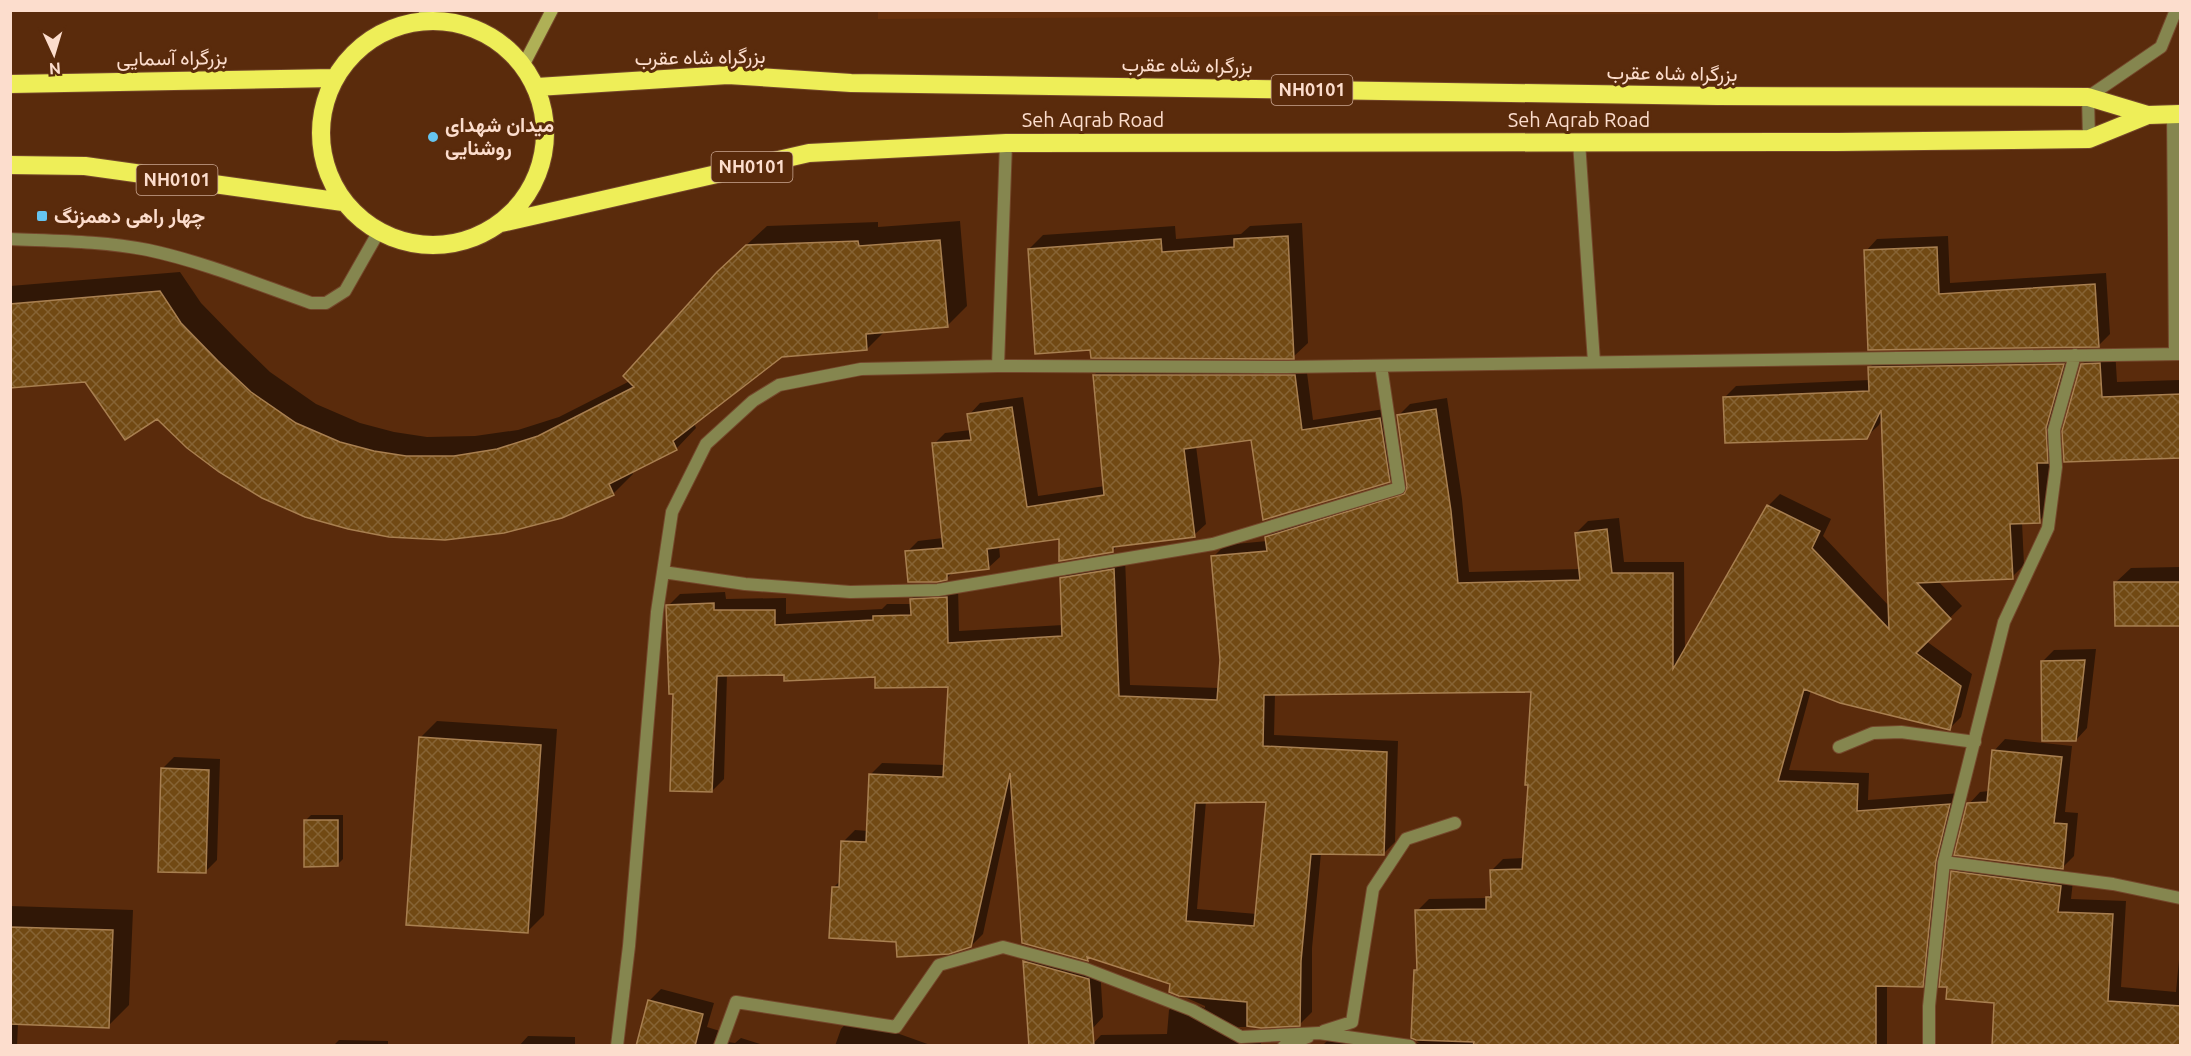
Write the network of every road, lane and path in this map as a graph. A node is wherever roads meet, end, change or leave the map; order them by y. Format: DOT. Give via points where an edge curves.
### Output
graph roads {
  1 [pos="552,10"];
  2 [pos="2176,10"];
  3 [pos="424,16"];
  4 [pos="524,64"];
  5 [pos="334,78"];
  6 [pos="10,84"];
  7 [pos="537,87"];
  8 [pos="2088,97"];
  9 [pos="2177,114"];
  10 [pos="2148,115"];
  11 [pos="2089,139"];
  12 [pos="1579,142"];
  13 [pos="1006,143"];
  14 [pos="10,165"];
  15 [pos="343,202"];
  16 [pos="501,223"];
  17 [pos="378,233"];
  18 [pos="10,239"];
  19 [pos="2178,354"];
  20 [pos="2075,356"];
  21 [pos="1594,362"];
  22 [pos="998,366"];
  23 [pos="1381,366"];
  24 [pos="663,572"];
  25 [pos="1975,742"];
  26 [pos="1839,747"];
  27 [pos="1455,823"];
  28 [pos="1944,862"];
  29 [pos="2181,898"];
  30 [pos="1319,1033"];
  31 [pos="617,1046"];
  32 [pos="720,1046"];
  33 [pos="1284,1046"];
  34 [pos="1410,1046"];
  35 [pos="1929,1046"];
  1 -- 4 [label="main road"];
  2 -- 8 [label="street" via="2161,47"];
  3 -- 4 [label="highway, NH0101" via="459,23 495,38"];
  3 -- 5 [label="highway, NH0101" via="386,31 356,50"];
  4 -- 7 [label="highway, NH0101"];
  5 -- 6 [label="highway, بزرگراه آسمایی"];
  5 -- 15 [label="highway, NH0101" via="322,109 320,141 327,173"];
  7 -- 8 [label="highway, بزرگراه شاه عقرب / NH0101" via="728,75 851,83 1693,96"];
  7 -- 16 [label="highway, NH0101" via="546,123 544,160 529,195"];
  8 -- 10 [label="highway, Seh Aqrab Road / NH0101"];
  8 -- 11 [label="street"];
  9 -- 10 [label="highway, Seh Aqrab Road / NH0101"];
  9 -- 19 [label="street"];
  10 -- 11 [label="highway, Seh Aqrab Road / NH0101"];
  11 -- 12 [label="highway, Seh Aqrab Road / NH0101"];
  12 -- 13 [label="highway, Seh Aqrab Road / NH0101"];
  12 -- 21 [label="street"];
  13 -- 16 [label="highway, NH0101" via="809,153"];
  13 -- 22 [label="street"];
  14 -- 15 [label="highway, NH0101" via="85,166"];
  15 -- 17 [label="highway, NH0101"];
  16 -- 17 [label="highway, NH0101" via="472,239 437,246 401,242"];
  17 -- 18 [label="street" via="345,291 326,303 311,303 203,264 148,250 100,243"];
  19 -- 20 [label="street"];
  20 -- 21 [label="street"];
  20 -- 25 [label="street" via="2054,430 2056,467 2049,528 2004,622"];
  21 -- 23 [label="street"];
  22 -- 23 [label="street"];
  22 -- 24 [label="street" via="861,369 779,385 753,401 706,444 672,512"];
  23 -- 24 [label="street" via="1399,488 1213,544 938,590 850,592 745,584"];
  24 -- 31 [label="street"];
  25 -- 26 [label="street" via="1901,732 1873,733"];
  25 -- 28 [label="street"];
  27 -- 30 [label="street" via="1406,839 1373,889 1352,1022"];
  28 -- 29 [label="street" via="2114,884"];
  28 -- 35 [label="street" via="1929,1006"];
  30 -- 32 [label="street" via="1241,1037 1192,1010 1086,969 1003,947 939,965 896,1028 736,1002"];
  30 -- 33 [label="street"];
  30 -- 34 [label="street"];
}
